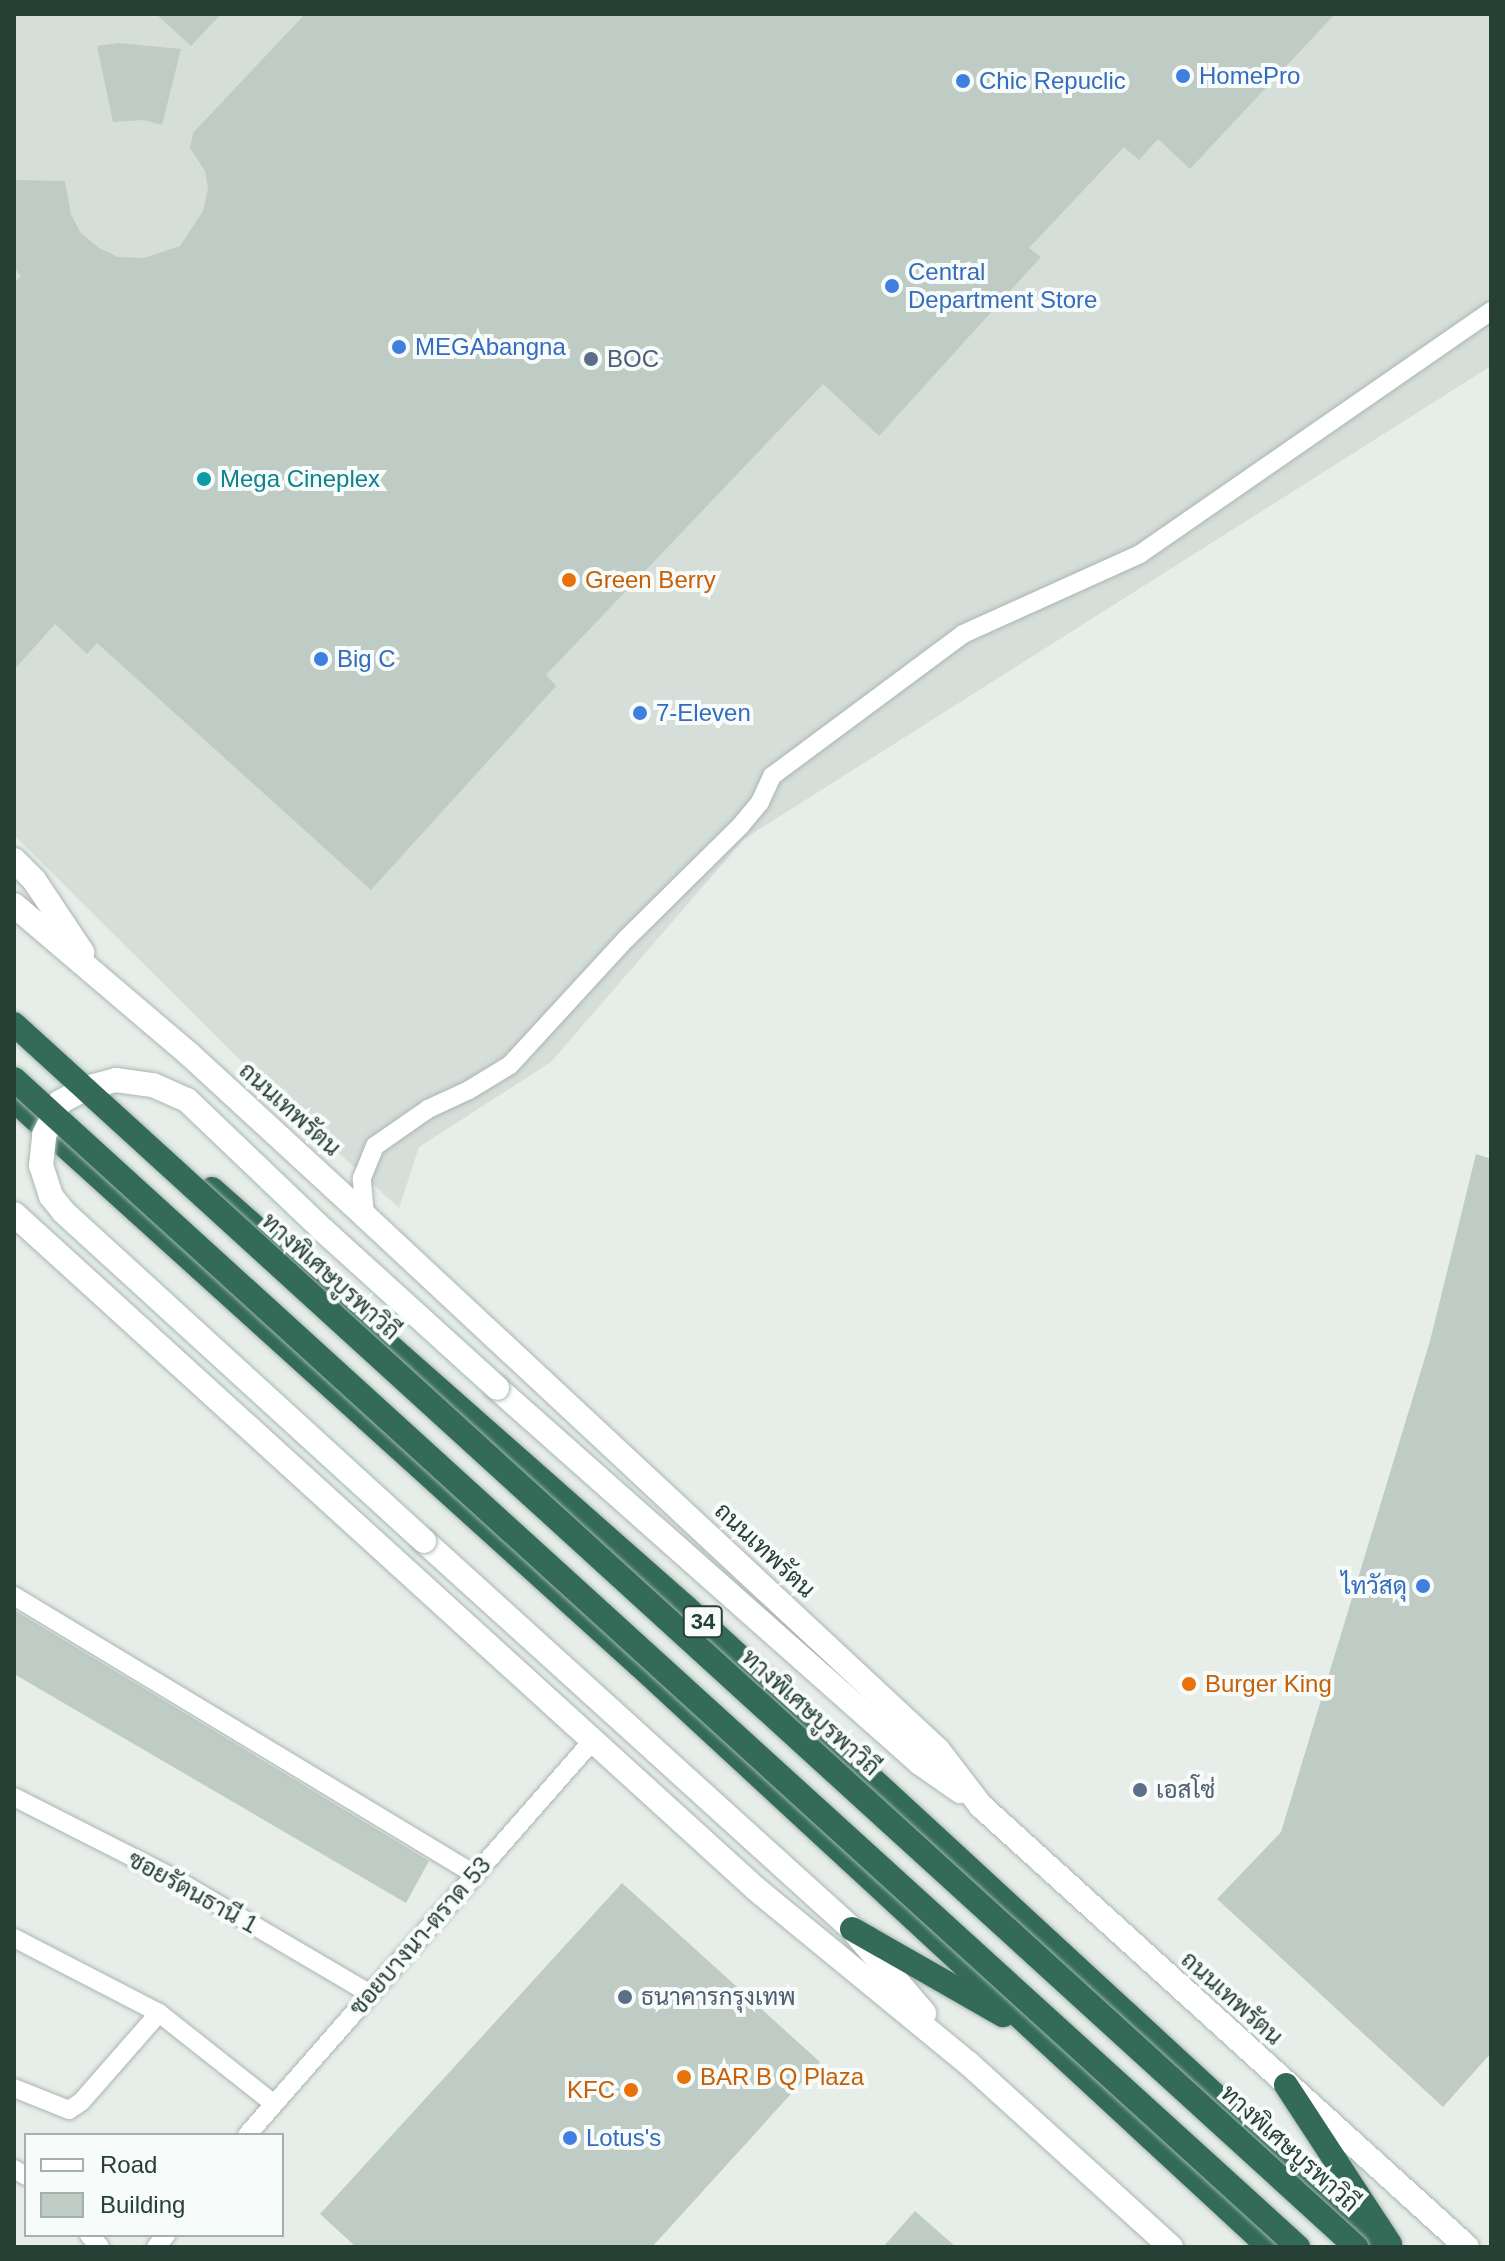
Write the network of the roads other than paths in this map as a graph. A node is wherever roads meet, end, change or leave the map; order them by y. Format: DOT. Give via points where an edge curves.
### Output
graph roads {
  1 [pos="1491,311"];
  2 [pos="14,860"];
  3 [pos="14,905"];
  4 [pos="101,980"];
  5 [pos="14,1011"];
  6 [pos="14,1024"];
  7 [pos="14,1079"];
  8 [pos="14,1100"];
  9 [pos="14,1214"];
  10 [pos="365,1216"];
  11 [pos="14,1596"];
  12 [pos="594,1739"];
  13 [pos="14,1797"];
  14 [pos="981,1806"];
  15 [pos="474,1874"];
  16 [pos="852,1929"];
  17 [pos="14,1938"];
  18 [pos="369,1993"];
  19 [pos="159,2013"];
  20 [pos="1040,2036"];
  21 [pos="968,2063"];
  22 [pos="1286,2085"];
  23 [pos="14,2088"];
  24 [pos="273,2103"];
  25 [pos="249,2133"];
  26 [pos="1171,2247"];
  27 [pos="1269,2247"];
  28 [pos="1298,2247"];
  29 [pos="1356,2247"];
  30 [pos="1380,2247"];
  31 [pos="1392,2247"];
  32 [pos="1467,2247"];
  1 -- 10 [label="street" via="1155,545 963,634 772,776 741,825 510,1065 428,1109 375,1146 362,1178"];
  2 -- 4 [label="main road" via="34,880"];
  3 -- 4 [label="main road, ถนนเทพรัตน"];
  4 -- 10 [label="main road, ถนนเทพรัตน"];
  5 -- 30 [label="highway, 34" via="687,1608"];
  6 -- 29 [label="highway, ทางพิเศษบูรพาวิถี, bridge"];
  7 -- 28 [label="highway, bridge"];
  8 -- 20 [label="highway"];
  9 -- 12 [label="main road"];
  10 -- 14 [label="main road, ถนนเทพรัตน" via="938,1750"];
  11 -- 15 [label="street"];
  12 -- 15 [label="street, ซอยบางนา-ตราด 53"];
  12 -- 21 [label="main road" via="756,1889"];
  13 -- 18 [label="street, ซอยรัตนธานี 1" via="170,1876"];
  14 -- 16 [label="main road, bridge" via="920,1763 497,1388 187,1100 153,1085 116,1080 60,1102 44,1135 41,1166 51,1196 63,1211"];
  14 -- 22 [label="main road, ถนนเทพรัตน"];
  15 -- 18 [label="street, ซอยบางนา-ตราด 53"];
  16 -- 20 [label="highway"];
  16 -- 21 [label="main road"];
  17 -- 19 [label="street"];
  18 -- 24 [label="street, ซอยบางนา-ตราด 53"];
  19 -- 23 [label="street" via="69,2110"];
  19 -- 24 [label="street"];
  20 -- 27 [label="highway"];
  21 -- 26 [label="main road"];
  22 -- 31 [label="highway"];
  22 -- 32 [label="main road, ถนนเทพรัตน"];
  24 -- 25 [label="street, ซอยบางนา-ตราด 53"];
}
